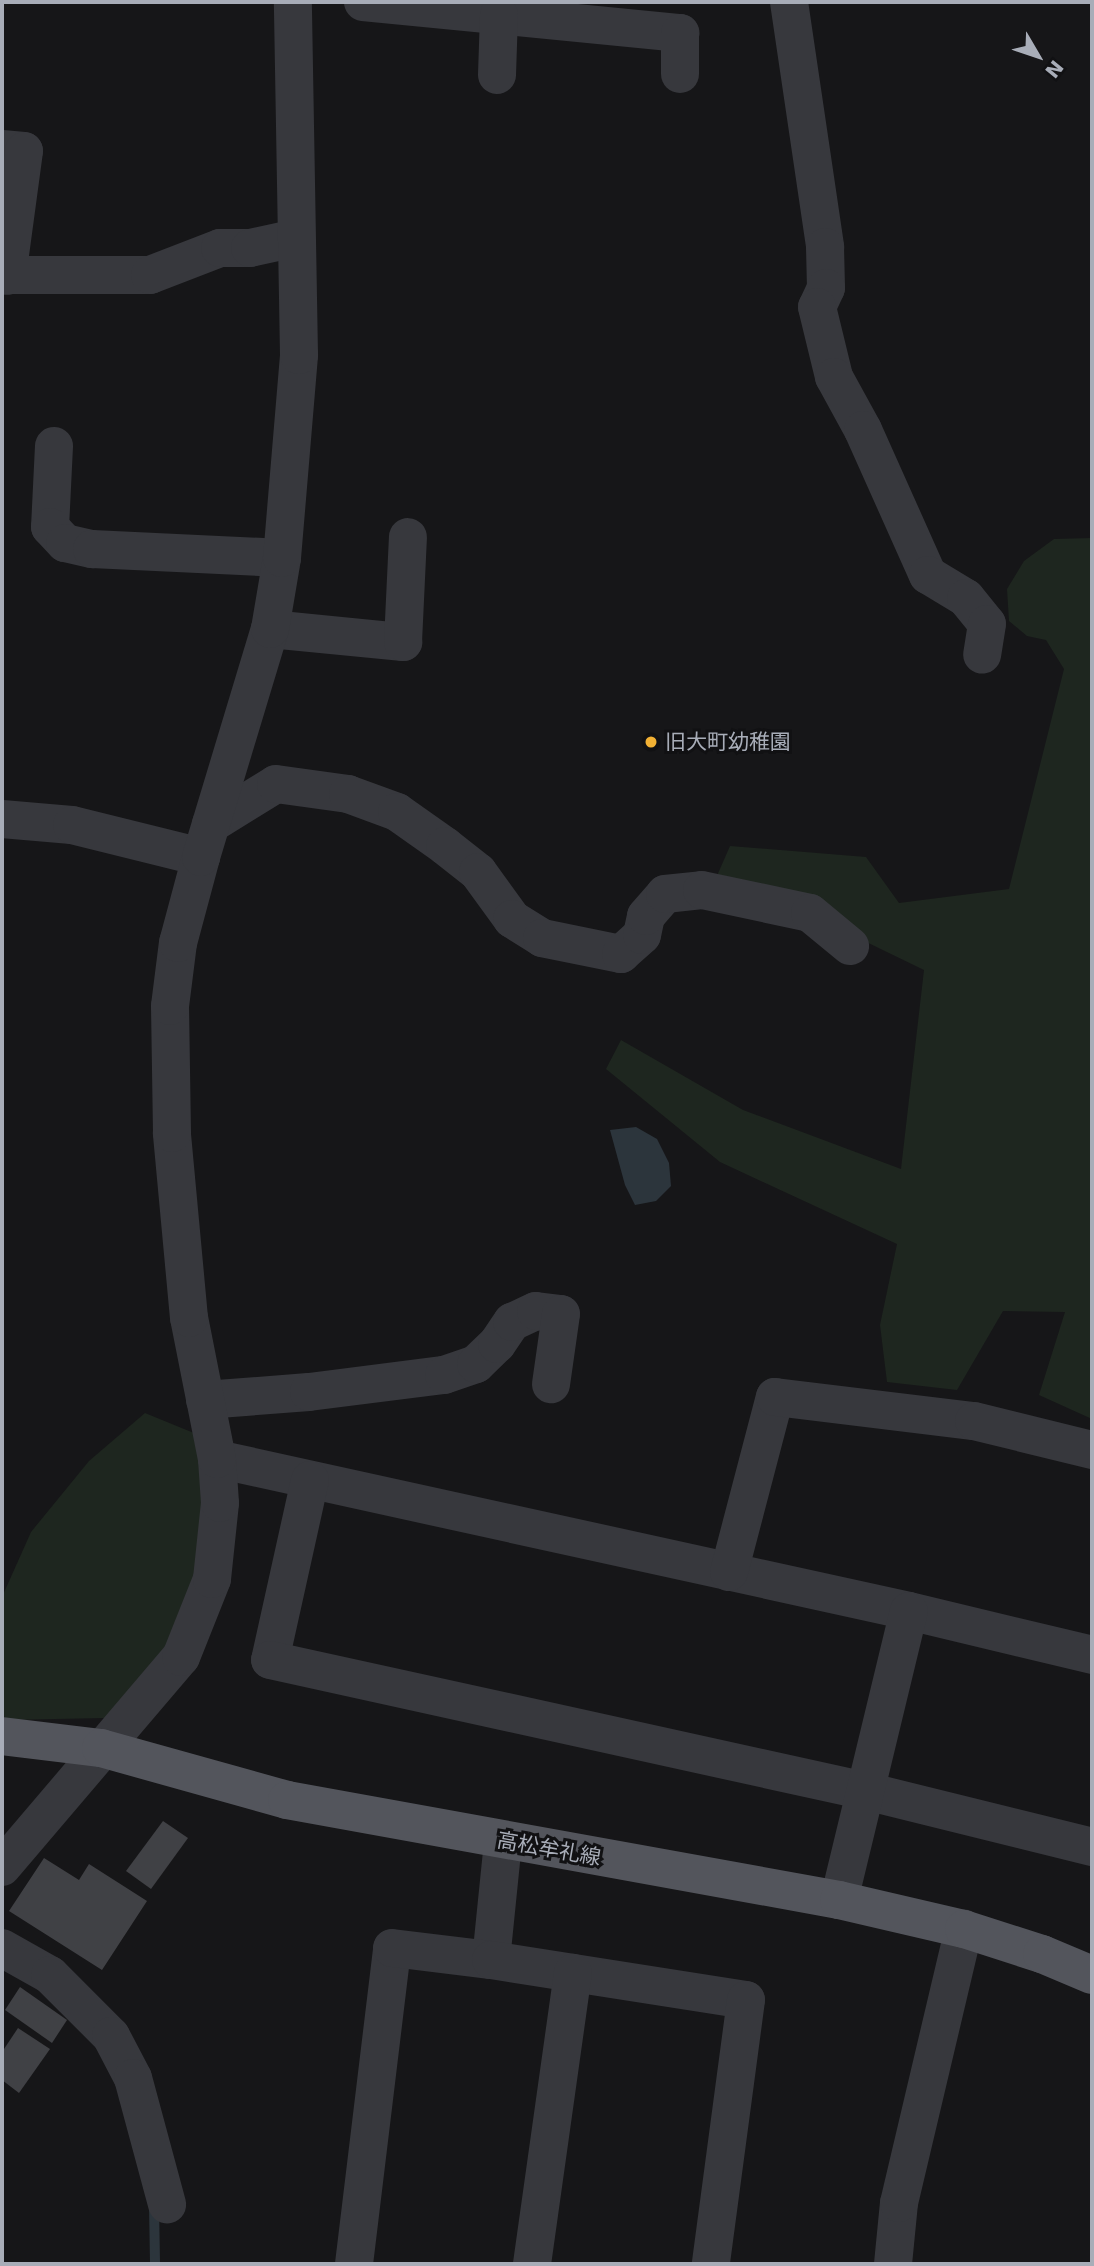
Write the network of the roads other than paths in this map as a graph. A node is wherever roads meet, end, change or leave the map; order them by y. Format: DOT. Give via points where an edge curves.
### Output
graph roads {
  1 [pos="293,2"];
  2 [pos="363,2"];
  3 [pos="789,2"];
  4 [pos="499,15"];
  5 [pos="680,74"];
  6 [pos="496,75"];
  7 [pos="2,149"];
  8 [pos="296,238"];
  9 [pos="4,276"];
  10 [pos="54,446"];
  11 [pos="408,537"];
  12 [pos="282,558"];
  13 [pos="270,629"];
  14 [pos="982,655"];
  15 [pos="2,819"];
  16 [pos="206,840"];
  17 [pos="850,946"];
  18 [pos="551,1384"];
  19 [pos="205,1400"];
  20 [pos="1092,1450"];
  21 [pos="217,1459"];
  22 [pos="310,1480"];
  23 [pos="729,1572"];
  24 [pos="909,1611"];
  25 [pos="1092,1655"];
  26 [pos="2,1736"];
  27 [pos="101,1748"];
  28 [pos="866,1791"];
  29 [pos="503,1840"];
  30 [pos="1092,1847"];
  31 [pos="2,1867"];
  32 [pos="839,1900"];
  33 [pos="964,1929"];
  34 [pos="2,1948"];
  35 [pos="491,1960"];
  36 [pos="573,1973"];
  37 [pos="1092,1975"];
  38 [pos="167,2204"];
  39 [pos="354,2264"];
  40 [pos="532,2264"];
  41 [pos="711,2264"];
  42 [pos="892,2264"];
  1 -- 8 [label="street"];
  2 -- 4 [label="street"];
  3 -- 14 [label="street" via="825,247 826,288 817,307 834,377 928,575 966,598 987,625"];
  4 -- 5 [label="street" via="680,33"];
  4 -- 6 [label="street"];
  7 -- 9 [label="street" via="24,151"];
  8 -- 9 [label="street" via="250,248 220,248 150,275"];
  8 -- 12 [label="street" via="299,355"];
  10 -- 12 [label="street" via="50,527 65,543 92,550"];
  11 -- 13 [label="street" via="403,642"];
  12 -- 13 [label="street"];
  13 -- 16 [label="street"];
  15 -- 16 [label="street"];
  16 -- 17 [label="street" via="276,784 348,794 397,813 444,846 478,872 512,919 542,938 621,954 642,935 646,916 665,894 702,890 810,913"];
  16 -- 19 [label="street" via="178,943 170,1006 172,1133 189,1318"];
  18 -- 19 [label="street" via="561,1314 536,1311 512,1322 476,1364 444,1375"];
  19 -- 21 [label="street"];
  20 -- 23 [label="street" via="974,1422 775,1397"];
  21 -- 22 [label="street"];
  21 -- 27 [label="street" via="220,1503 212,1579 181,1657"];
  22 -- 23 [label="street"];
  22 -- 28 [label="street" via="270,1660"];
  23 -- 24 [label="street"];
  24 -- 25 [label="street"];
  24 -- 28 [label="street"];
  26 -- 27 [label="main road, 高松牟礼線"];
  27 -- 29 [label="main road, 高松牟礼線" via="287,1800"];
  27 -- 31 [label="street"];
  28 -- 30 [label="street"];
  28 -- 32 [label="street"];
  29 -- 32 [label="main road, 高松牟礼線"];
  29 -- 35 [label="street"];
  32 -- 33 [label="main road, 高松牟礼線"];
  33 -- 37 [label="main road, 高松牟礼線"];
  33 -- 42 [label="street" via="899,2203"];
  34 -- 38 [label="street" via="50,1975 111,2036 133,2078"];
  35 -- 36 [label="street"];
  35 -- 39 [label="street" via="392,1948"];
  36 -- 40 [label="street"];
  36 -- 41 [label="street" via="746,2000"];
}
